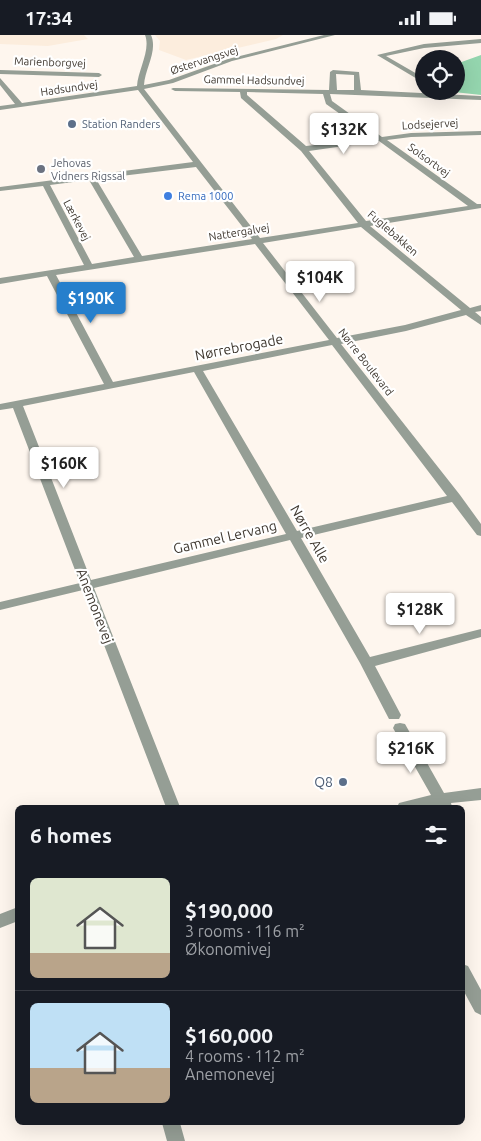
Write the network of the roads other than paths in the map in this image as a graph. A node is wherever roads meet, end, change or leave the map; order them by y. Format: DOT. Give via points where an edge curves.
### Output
graph roads {
  1 [pos="148,35"];
  2 [pos="332,35"];
  3 [pos="481,41"];
  4 [pos="0,72"];
  5 [pos="99,75"];
  6 [pos="415,76"];
  7 [pos="0,80"];
  8 [pos="140,88"];
  9 [pos="175,89"];
  10 [pos="243,91"];
  11 [pos="330,92"];
  12 [pos="358,93"];
  13 [pos="415,93"];
  14 [pos="465,96"];
  15 [pos="481,98"];
  16 [pos="21,106"];
  17 [pos="0,108"];
  18 [pos="481,133"];
  19 [pos="380,139"];
  20 [pos="304,149"];
  21 [pos="198,164"];
  22 [pos="91,177"];
  23 [pos="45,183"];
  24 [pos="0,189"];
  25 [pos="478,207"];
  26 [pos="364,225"];
  27 [pos="258,240"];
  28 [pos="139,259"];
  29 [pos="89,267"];
  30 [pos="50,273"];
  31 [pos="0,281"];
  32 [pos="481,308"];
  33 [pos="468,312"];
  34 [pos="481,322"];
  35 [pos="334,342"];
  36 [pos="198,369"];
  37 [pos="110,386"];
  38 [pos="17,404"];
  39 [pos="0,407"];
  40 [pos="456,497"];
  41 [pos="481,532"];
  42 [pos="294,536"];
  43 [pos="87,585"];
  44 [pos="0,606"];
  45 [pos="481,633"];
  46 [pos="367,663"];
  47 [pos="481,795"];
  48 [pos="172,805"];
  49 [pos="445,805"];
  50 [pos="15,915"];
  51 [pos="15,920"];
  52 [pos="0,922"];
  53 [pos="465,977"];
  54 [pos="481,1007"];
  55 [pos="172,1125"];
  56 [pos="176,1141"];
  1 -- 8 [label="street" via="151,47 141,73"];
  2 -- 8 [label="street, Østervangsvej"];
  3 -- 6 [label="street" via="424,46 380,55"];
  4 -- 5 [label="street, Marienborgvej"];
  7 -- 16 [label="street, Marienborgvej"];
  8 -- 16 [label="street, Hadsundvej"];
  8 -- 21 [label="street, Nørre Boulevard"];
  9 -- 10 [label="street, Gammel Hadsundvej"];
  10 -- 11 [label="street, Gammel Hadsundvej"];
  10 -- 20 [label="street, Fuglebakken" via="244,96"];
  11 -- 12 [label="street, Gammel Hadsundvej"];
  11 -- 12 [label="street" via="334,72 357,73"];
  11 -- 19 [label="street, Solsortvej" via="329,102"];
  12 -- 13 [label="street, Gammel Hadsundvej"];
  14 -- 15 [label="street, Gammel Hadsundvej"];
  16 -- 17 [label="street, Hadsundvej"];
  18 -- 19 [label="street, Lodsejervej" via="432,133"];
  19 -- 20 [label="street"];
  19 -- 25 [label="street, Solsortvej"];
  20 -- 26 [label="street, Fuglebakken"];
  21 -- 22 [label="street"];
  21 -- 27 [label="street, Nørre Boulevard"];
  22 -- 23 [label="street"];
  22 -- 28 [label="street"];
  23 -- 24 [label="street"];
  23 -- 29 [label="street, Lærkevej"];
  25 -- 26 [label="street, Nattergalvej"];
  26 -- 27 [label="street, Nattergalvej"];
  26 -- 33 [label="street, Fuglebakken"];
  27 -- 28 [label="street, Nattergalvej"];
  27 -- 35 [label="street, Nørre Boulevard"];
  28 -- 29 [label="street, Nattergalvej"];
  29 -- 30 [label="street, Nattergalvej"];
  30 -- 31 [label="street, Nattergalvej"];
  30 -- 37 [label="street"];
  32 -- 33 [label="street, Nørrebrogade"];
  33 -- 34 [label="street, Fuglebakken"];
  33 -- 35 [label="street, Nørrebrogade"];
  35 -- 36 [label="street, Nørrebrogade"];
  35 -- 40 [label="street, Nørre Boulevard"];
  36 -- 37 [label="street, Nørrebrogade"];
  36 -- 42 [label="street, Nørre Alle"];
  37 -- 38 [label="street, Nørrebrogade"];
  38 -- 39 [label="street, Nørrebrogade"];
  38 -- 43 [label="street, Anemonevej"];
  40 -- 41 [label="street, Nørre Boulevard"];
  40 -- 42 [label="street, Gammel Lervang"];
  42 -- 43 [label="street, Gammel Lervang"];
  42 -- 46 [label="street, Nørre Alle"];
  43 -- 44 [label="street, Gammel Lervang"];
  43 -- 48 [label="street, Anemonevej"];
  45 -- 46 [label="street"];
  46 -- 49 [label="street, Nørre Alle"];
  47 -- 49 [label="street"];
  50 -- 52 [label="street"];
  51 -- 52 [label="street"];
  53 -- 54 [label="street"];
  55 -- 56 [label="street"];
}
